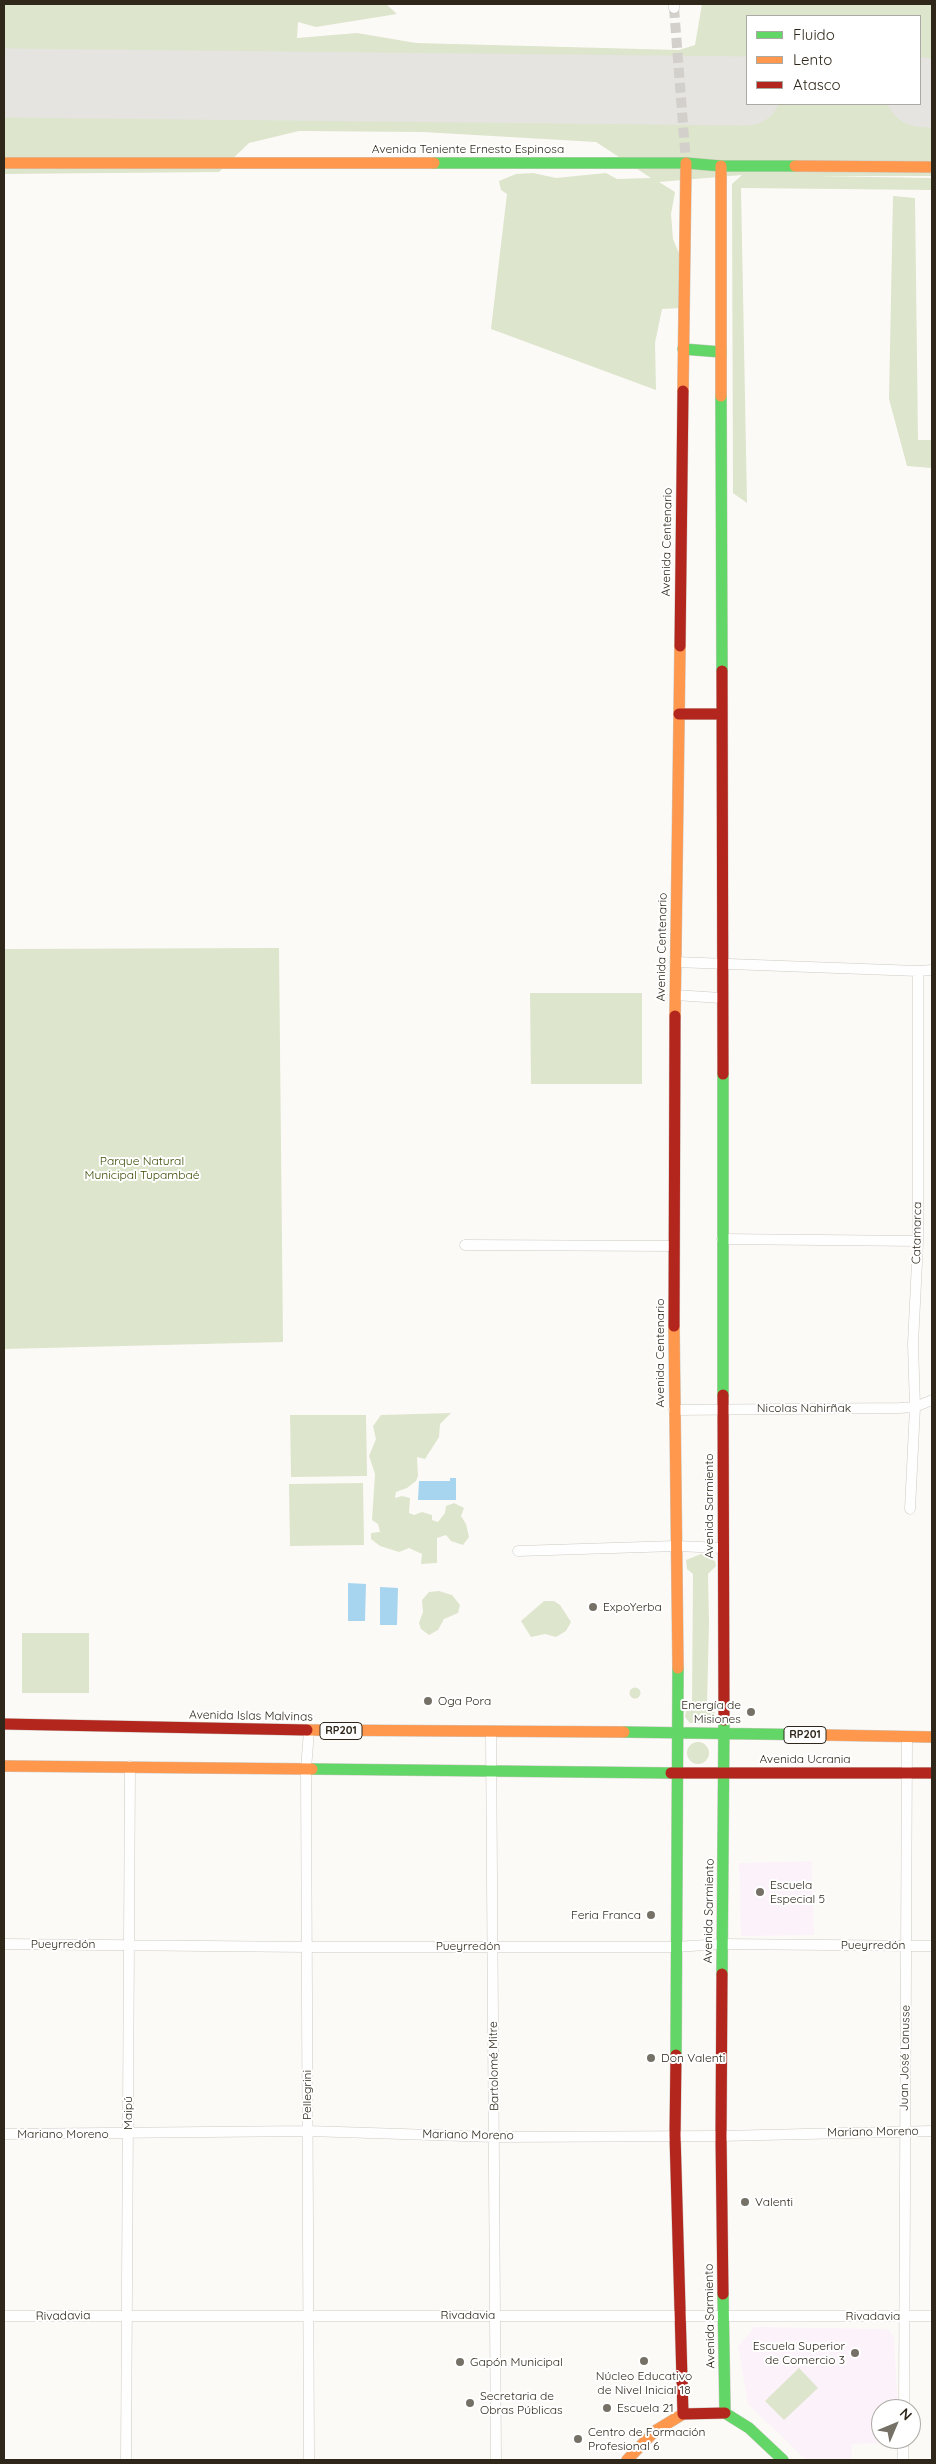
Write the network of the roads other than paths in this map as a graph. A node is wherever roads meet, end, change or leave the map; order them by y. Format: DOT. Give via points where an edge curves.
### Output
graph roads {
  1 [pos="4,163"];
  2 [pos="686,163"];
  3 [pos="721,166"];
  4 [pos="932,167"];
  5 [pos="683,349"];
  6 [pos="721,352"];
  7 [pos="679,714"];
  8 [pos="721,714"];
  9 [pos="675,962"];
  10 [pos="721,963"];
  11 [pos="932,970"];
  12 [pos="918,971"];
  13 [pos="675,995"];
  14 [pos="721,998"];
  15 [pos="722,1239"];
  16 [pos="918,1241"];
  17 [pos="465,1245"];
  18 [pos="674,1246"];
  19 [pos="932,1400"];
  20 [pos="915,1406"];
  21 [pos="722,1409"];
  22 [pos="674,1410"];
  23 [pos="910,1509"];
  24 [pos="676,1546"];
  25 [pos="723,1548"];
  26 [pos="518,1551"];
  27 [pos="4,1724"];
  28 [pos="310,1731"];
  29 [pos="491,1732"];
  30 [pos="679,1732"];
  31 [pos="722,1734"];
  32 [pos="907,1737"];
  33 [pos="932,1737"];
  34 [pos="4,1766"];
  35 [pos="130,1766"];
  36 [pos="306,1769"];
  37 [pos="491,1770"];
  38 [pos="908,1772"];
  39 [pos="678,1773"];
  40 [pos="724,1773"];
  41 [pos="932,1773"];
  42 [pos="4,1944"];
  43 [pos="129,1944"];
  44 [pos="722,1944"];
  45 [pos="907,1945"];
  46 [pos="493,1946"];
  47 [pos="932,1946"];
  48 [pos="307,1947"];
  49 [pos="675,1947"];
  50 [pos="308,2131"];
  51 [pos="903,2131"];
  52 [pos="932,2131"];
  53 [pos="4,2134"];
  54 [pos="128,2134"];
  55 [pos="675,2135"];
  56 [pos="722,2136"];
  57 [pos="495,2137"];
  58 [pos="128,2315"];
  59 [pos="308,2315"];
  60 [pos="494,2315"];
  61 [pos="905,2315"];
  62 [pos="4,2316"];
  63 [pos="679,2316"];
  64 [pos="932,2316"];
  65 [pos="723,2317"];
  66 [pos="904,2399"];
  67 [pos="725,2413"];
  68 [pos="682,2414"];
  69 [pos="126,2460"];
  70 [pos="309,2460"];
  71 [pos="496,2460"];
  72 [pos="627,2460"];
  73 [pos="784,2460"];
  1 -- 2 [label="main road, Avenida Teniente Ernesto Espinosa"];
  2 -- 3 [label="main road, Avenida Teniente Ernesto Espinosa"];
  2 -- 5 [label="main road, Avenida Centenario"];
  3 -- 4 [label="main road, Avenida Teniente Ernesto Espinosa"];
  3 -- 6 [label="main road"];
  5 -- 6 [label="main road"];
  5 -- 7 [label="main road, Avenida Centenario"];
  6 -- 8 [label="main road"];
  7 -- 8 [label="main road"];
  7 -- 9 [label="main road, Avenida Centenario"];
  8 -- 10 [label="main road"];
  9 -- 10 [label="street"];
  9 -- 13 [label="main road, Avenida Centenario"];
  10 -- 12 [label="street"];
  10 -- 14 [label="main road"];
  11 -- 12 [label="street"];
  12 -- 16 [label="street, Catamarca"];
  13 -- 14 [label="street"];
  13 -- 18 [label="main road, Avenida Centenario"];
  14 -- 15 [label="main road"];
  15 -- 16 [label="street"];
  15 -- 21 [label="main road"];
  16 -- 20 [label="street, Catamarca" via="913,1344"];
  17 -- 18 [label="street"];
  18 -- 22 [label="main road, Avenida Centenario"];
  19 -- 20 [label="street, Nicolas Nahirñak"];
  20 -- 21 [label="street, Nicolas Nahirñak"];
  20 -- 23 [label="street, Catamarca"];
  21 -- 22 [label="street, Nicolas Nahirñak"];
  21 -- 25 [label="main road, Avenida Sarmiento"];
  22 -- 24 [label="main road, Avenida Centenario"];
  24 -- 25 [label="street"];
  24 -- 26 [label="street"];
  24 -- 30 [label="main road, Avenida Centenario"];
  25 -- 31 [label="main road, Avenida Sarmiento"];
  27 -- 28 [label="main road, Avenida Islas Malvinas / RP201"];
  28 -- 29 [label="main road, Avenida Islas Malvinas / RP201"];
  28 -- 36 [label="street, Pellegrini"];
  29 -- 30 [label="main road, Avenida Islas Malvinas / RP201"];
  29 -- 37 [label="street, Bartolomé Mitre"];
  30 -- 31 [label="main road, Avenida Ucrania / RP201"];
  30 -- 39 [label="main road"];
  31 -- 32 [label="main road, Avenida Ucrania / RP201"];
  31 -- 40 [label="main road, Avenida Sarmiento"];
  32 -- 33 [label="main road, Avenida Ucrania / RP201"];
  32 -- 38 [label="street, Juan José Lanusse"];
  34 -- 35 [label="main road"];
  35 -- 36 [label="main road"];
  35 -- 43 [label="street, Maipú"];
  36 -- 37 [label="main road"];
  36 -- 48 [label="street, Pellegrini"];
  37 -- 39 [label="main road"];
  37 -- 46 [label="street, Bartolomé Mitre"];
  38 -- 40 [label="main road, Avenida Ucrania"];
  38 -- 41 [label="main road, Avenida Ucrania"];
  38 -- 45 [label="street, Juan José Lanusse"];
  39 -- 40 [label="main road, Avenida Ucrania"];
  39 -- 49 [label="main road"];
  40 -- 44 [label="main road, Avenida Sarmiento"];
  42 -- 43 [label="street, Pueyrredón"];
  43 -- 48 [label="street, Pueyrredón"];
  43 -- 54 [label="street, Maipú"];
  44 -- 45 [label="street, Pueyrredón"];
  44 -- 49 [label="street, Pueyrredón"];
  44 -- 56 [label="main road, Avenida Sarmiento"];
  45 -- 47 [label="street, Pueyrredón"];
  45 -- 51 [label="street, Juan José Lanusse"];
  46 -- 48 [label="street, Pueyrredón"];
  46 -- 49 [label="street, Pueyrredón"];
  46 -- 57 [label="street, Bartolomé Mitre"];
  48 -- 50 [label="street, Pellegrini"];
  49 -- 55 [label="main road"];
  50 -- 54 [label="street, Mariano Moreno"];
  50 -- 57 [label="street, Mariano Moreno"];
  50 -- 59 [label="street, Pellegrini"];
  51 -- 52 [label="street, Mariano Moreno"];
  51 -- 56 [label="street, Mariano Moreno"];
  51 -- 61 [label="street, Juan José Lanusse"];
  53 -- 54 [label="street, Mariano Moreno"];
  54 -- 58 [label="street, Maipú"];
  55 -- 56 [label="street, Mariano Moreno"];
  55 -- 57 [label="street, Mariano Moreno"];
  55 -- 63 [label="main road"];
  56 -- 65 [label="main road, Avenida Sarmiento"];
  57 -- 60 [label="street, Bartolomé Mitre"];
  58 -- 59 [label="street, Rivadavia"];
  58 -- 62 [label="street, Rivadavia"];
  58 -- 69 [label="street, Maipú"];
  59 -- 60 [label="street, Rivadavia"];
  59 -- 70 [label="street, Pellegrini"];
  60 -- 63 [label="street, Rivadavia"];
  60 -- 71 [label="street, Bartolomé Mitre"];
  61 -- 64 [label="street, Rivadavia"];
  61 -- 65 [label="street, Rivadavia"];
  61 -- 66 [label="street, Juan José Lanusse"];
  63 -- 65 [label="street, Rivadavia"];
  63 -- 68 [label="main road"];
  65 -- 67 [label="main road, Avenida Sarmiento"];
  67 -- 68 [label="main road"];
  67 -- 73 [label="main road" via="749,2428"];
  68 -- 72 [label="main road" via="655,2432"];
}
